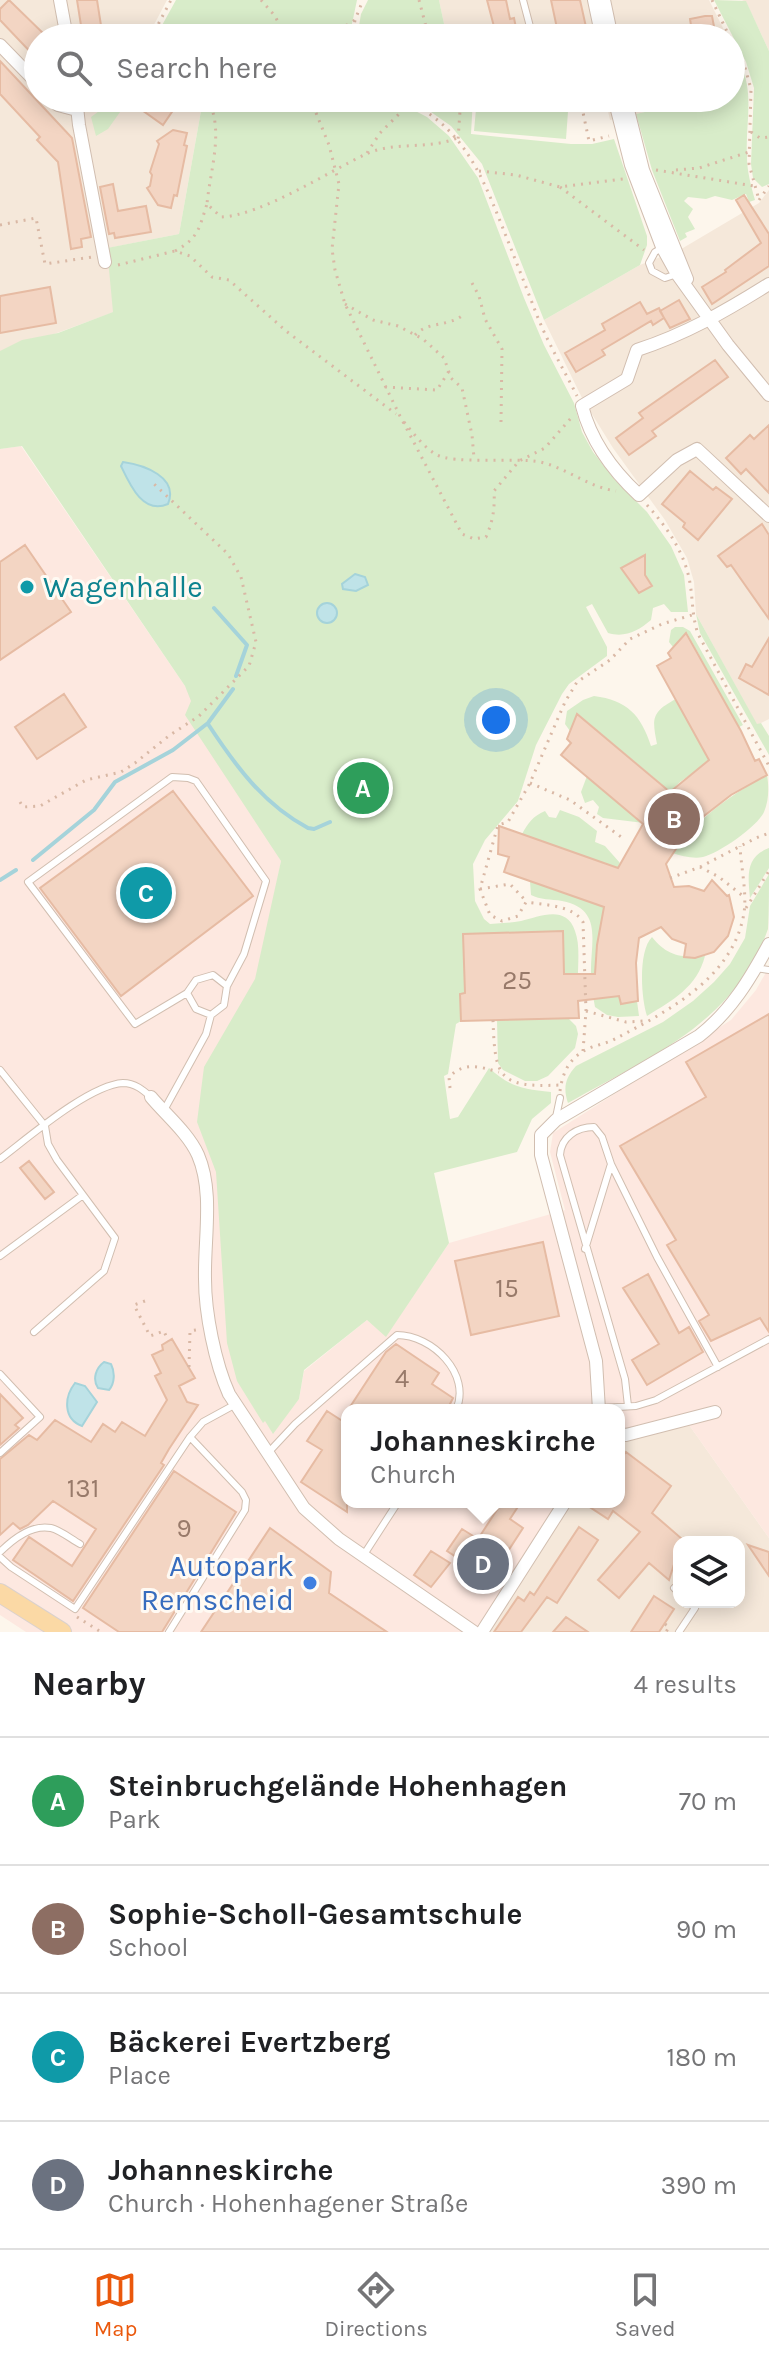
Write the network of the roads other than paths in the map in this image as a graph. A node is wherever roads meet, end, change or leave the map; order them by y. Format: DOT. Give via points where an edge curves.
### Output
graph roads {
  1 [pos="60,0"];
  2 [pos="523,0"];
  3 [pos="594,0"];
  4 [pos="604,0"];
  5 [pos="64,24"];
  6 [pos="529,24"];
  7 [pos="600,24"];
  8 [pos="604,24"];
  9 [pos="0,45"];
  10 [pos="24,70"];
  11 [pos="78,112"];
  12 [pos="617,112"];
  13 [pos="628,112"];
  14 [pos="668,245"];
  15 [pos="105,258"];
  16 [pos="681,272"];
  17 [pos="769,284"];
  18 [pos="710,321"];
  19 [pos="769,395"];
  20 [pos="769,516"];
  21 [pos="769,944"];
  22 [pos="762,969"];
  23 [pos="227,986"];
  24 [pos="187,993"];
  25 [pos="211,1015"];
  26 [pos="0,1070"];
  27 [pos="151,1097"];
  28 [pos="560,1098"];
  29 [pos="163,1112"];
  30 [pos="556,1120"];
  31 [pos="45,1126"];
  32 [pos="0,1159"];
  33 [pos="611,1164"];
  34 [pos="83,1195"];
  35 [pos="585,1249"];
  36 [pos="0,1256"];
  37 [pos="34,1332"];
  38 [pos="769,1339"];
  39 [pos="718,1367"];
  40 [pos="0,1374"];
  41 [pos="311,1395"];
  42 [pos="319,1403"];
  43 [pos="236,1404"];
  44 [pos="459,1404"];
  45 [pos="599,1404"];
  46 [pos="625,1406"];
  47 [pos="628,1406"];
  48 [pos="715,1412"];
  49 [pos="625,1435"];
  50 [pos="190,1437"];
  51 [pos="0,1453"];
  52 [pos="267,1454"];
  53 [pos="394,1508"];
  54 [pos="561,1508"];
  55 [pos="80,1544"];
  56 [pos="0,1555"];
  57 [pos="363,1556"];
  58 [pos="0,1593"];
  59 [pos="695,1608"];
  60 [pos="62,1632"];
  61 [pos="169,1632"];
  62 [pos="474,1632"];
  63 [pos="482,1632"];
  64 [pos="679,1632"];
  1 -- 5 [label="street"];
  2 -- 6 [label="lane"];
  3 -- 7 [label="street"];
  4 -- 8 [label="street"];
  9 -- 10 [label="street"];
  11 -- 15 [label="street"];
  12 -- 14 [label="street" via="639,191"];
  13 -- 14 [label="street"];
  14 -- 16 [label="street"];
  14 -- 16 [label="lane" via="652,258 652,271 665,278"];
  16 -- 18 [label="street"];
  17 -- 18 [label="street"];
  18 -- 19 [label="street"];
  18 -- 20 [label="street" via="637,350 627,379 582,406 587,424 601,450 639,495 697,449"];
  21 -- 22 [label="street"];
  22 -- 30 [label="street" via="699,1036"];
  23 -- 24 [label="lane" via="213,975 196,980"];
  23 -- 24 [label="lane" via="244,954 266,881 196,781 172,777 28,882 135,1024"];
  23 -- 25 [label="lane" via="224,1005"];
  24 -- 25 [label="lane" via="196,1009"];
  25 -- 29 [label="lane"];
  26 -- 31 [label="lane"];
  27 -- 29 [label="street"];
  27 -- 31 [label="lane" via="133,1084 115,1085 88,1095"];
  28 -- 30 [label="lane"];
  29 -- 43 [label="street" via="187,1138 204,1175 205,1282 222,1378"];
  30 -- 45 [label="street" via="541,1135 540,1148 596,1361"];
  31 -- 32 [label="lane"];
  31 -- 34 [label="lane" via="48,1144"];
  33 -- 35 [label="lane"];
  33 -- 35 [label="lane" via="594,1127 584,1127 560,1146"];
  33 -- 39 [label="lane"];
  34 -- 36 [label="lane"];
  34 -- 37 [label="lane" via="115,1238 104,1271"];
  35 -- 47 [label="lane" via="625,1379"];
  38 -- 39 [label="lane"];
  39 -- 47 [label="lane" via="656,1400"];
  40 -- 51 [label="lane" via="40,1417"];
  41 -- 42 [label="lane"];
  42 -- 44 [label="lane" via="386,1343 409,1335 437,1347 457,1379"];
  42 -- 52 [label="lane"];
  43 -- 50 [label="lane" via="203,1422"];
  43 -- 52 [label="street"];
  46 -- 47 [label="lane"];
  48 -- 49 [label="street"];
  50 -- 56 [label="lane" via="75,1609"];
  50 -- 61 [label="lane" via="242,1492 245,1510"];
  52 -- 57 [label="street" via="304,1508"];
  53 -- 57 [label="lane"];
  54 -- 63 [label="street"];
  55 -- 56 [label="lane" via="51,1528 36,1529 15,1537"];
  57 -- 62 [label="street"];
  58 -- 60 [label="main road"];
  59 -- 64 [label="lane"];
}
